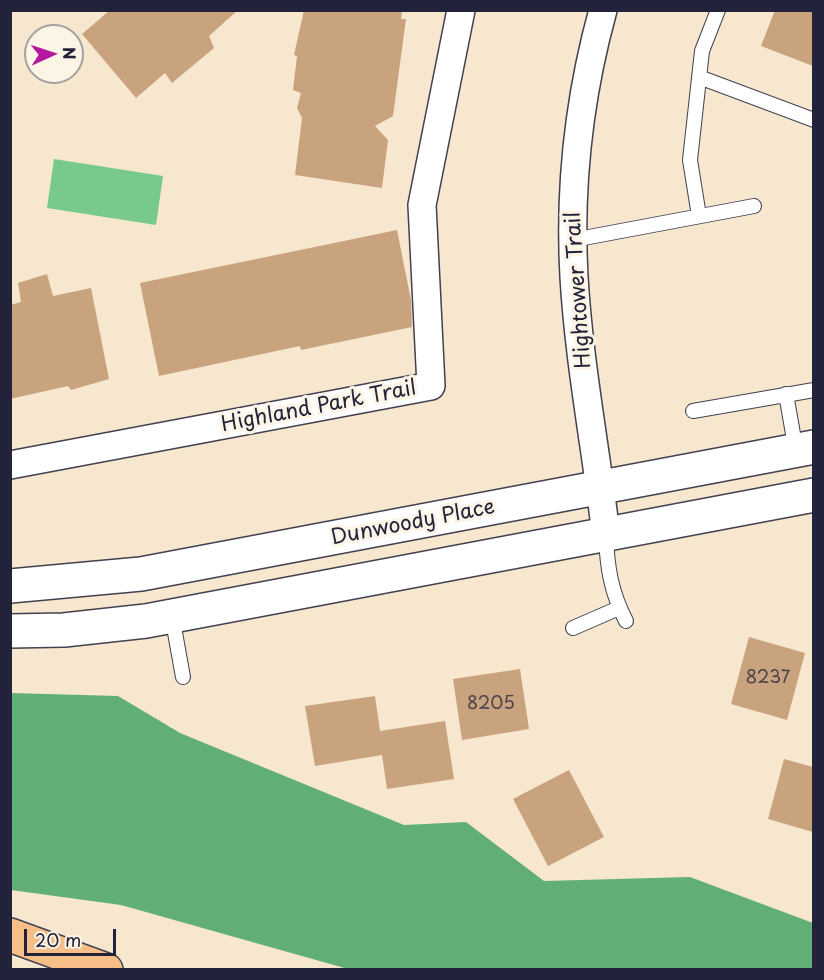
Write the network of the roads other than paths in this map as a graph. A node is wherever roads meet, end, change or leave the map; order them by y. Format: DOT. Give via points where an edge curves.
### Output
graph roads {
  1 [pos="461,10"];
  2 [pos="603,10"];
  3 [pos="717,10"];
  4 [pos="699,77"];
  5 [pos="813,120"];
  6 [pos="754,206"];
  7 [pos="699,216"];
  8 [pos="573,240"];
  9 [pos="813,390"];
  10 [pos="786,394"];
  11 [pos="693,411"];
  12 [pos="805,449"];
  13 [pos="10,465"];
  14 [pos="600,488"];
  15 [pos="813,495"];
  16 [pos="606,535"];
  17 [pos="10,586"];
  18 [pos="619,608"];
  19 [pos="172,616"];
  20 [pos="626,621"];
  21 [pos="573,628"];
  22 [pos="10,631"];
  23 [pos="183,677"];
  24 [pos="10,935"];
  25 [pos="106,969"];
  1 -- 13 [label="street, Highland Park Trail" via="422,205 431,386"];
  2 -- 8 [label="street, Hightower Trail" via="591,54 575,156"];
  3 -- 4 [label="lane" via="702,51"];
  4 -- 5 [label="lane"];
  4 -- 7 [label="lane" via="690,160"];
  6 -- 7 [label="lane"];
  7 -- 8 [label="lane"];
  8 -- 14 [label="street, Hightower Trail" via="578,322"];
  9 -- 10 [label="lane"];
  10 -- 11 [label="lane"];
  10 -- 12 [label="lane"];
  12 -- 14 [label="street, Dunwoody Place"];
  14 -- 16 [label="street, Hightower Trail"];
  14 -- 17 [label="street, Dunwoody Place" via="141,574"];
  15 -- 16 [label="street"];
  16 -- 18 [label="lane" via="607,572"];
  16 -- 19 [label="street"];
  18 -- 20 [label="lane"];
  18 -- 21 [label="lane"];
  19 -- 22 [label="street" via="64,630"];
  19 -- 23 [label="lane"];
  24 -- 25 [label="highway"];
}
